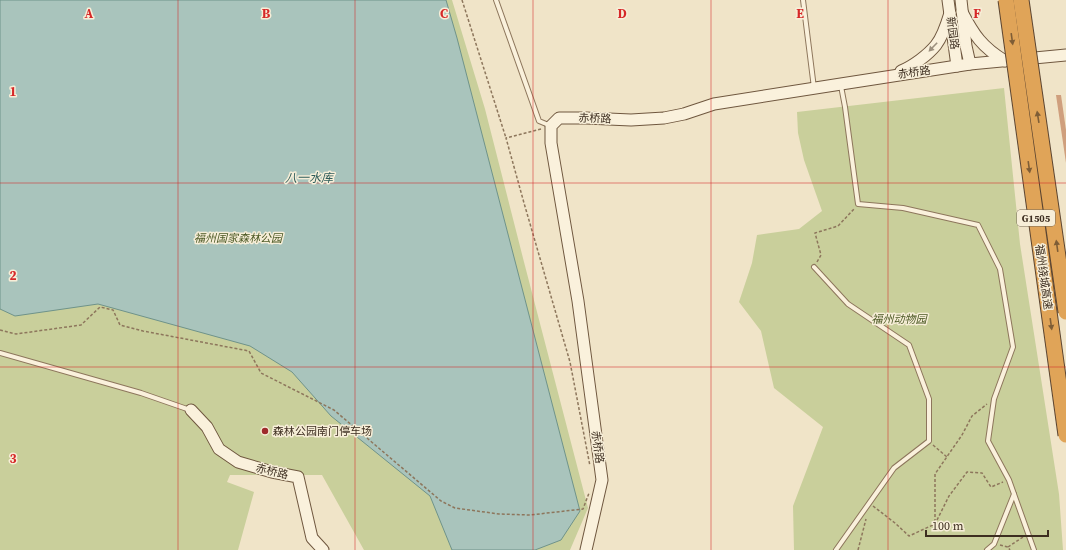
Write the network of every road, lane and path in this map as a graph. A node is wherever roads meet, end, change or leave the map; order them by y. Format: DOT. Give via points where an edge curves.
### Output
graph roads {
  1 [pos="462,0"];
  2 [pos="496,0"];
  3 [pos="803,0"];
  4 [pos="948,0"];
  5 [pos="961,0"];
  6 [pos="1006,0"];
  7 [pos="1021,0"];
  8 [pos="962,12"];
  9 [pos="950,13"];
  10 [pos="1066,55"];
  11 [pos="1005,61"];
  12 [pos="970,64"];
  13 [pos="957,66"];
  14 [pos="884,77"];
  15 [pos="841,84"];
  16 [pos="814,89"];
  17 [pos="551,126"];
  18 [pos="506,138"];
  19 [pos="858,204"];
  20 [pos="814,267"];
  21 [pos="1066,312"];
  22 [pos="0,330"];
  23 [pos="0,354"];
  24 [pos="994,399"];
  25 [pos="191,410"];
  26 [pos="1066,435"];
  27 [pos="929,441"];
  28 [pos="947,457"];
  29 [pos="590,467"];
  30 [pos="1009,480"];
  31 [pos="590,489"];
  32 [pos="1014,494"];
  33 [pos="870,504"];
  34 [pos="935,524"];
  35 [pos="1028,534"];
  36 [pos="994,544"];
  37 [pos="1008,547"];
  38 [pos="323,550"];
  39 [pos="586,550"];
  40 [pos="836,550"];
  41 [pos="858,550"];
  42 [pos="988,550"];
  43 [pos="1010,550"];
  44 [pos="1034,550"];
  1 -- 18 [label="path"];
  2 -- 17 [label="lane" via="539,121"];
  3 -- 16 [label="lane"];
  4 -- 9 [label="street, 新园路"];
  5 -- 8 [label="street, 新园路"];
  6 -- 26 [label="highway, 福州绕城高速 / G1505, one-way, bridge"];
  21 -- 7 [label="highway, 福州绕城高速 / G1505, one-way, bridge"];
  8 -- 11 [label="street" via="977,39"];
  8 -- 12 [label="street, 新园路"];
  9 -- 13 [label="street, 新园路"];
  9 -- 14 [label="street, one-way" via="936,44 911,67"];
  10 -- 11 [label="street, 赤桥路"];
  11 -- 12 [label="street, 赤桥路"];
  12 -- 13 [label="street, 赤桥路"];
  13 -- 14 [label="street, 赤桥路"];
  14 -- 15 [label="street, 赤桥路"];
  15 -- 16 [label="street, 赤桥路"];
  15 -- 19 [label="lane"];
  16 -- 17 [label="street, 赤桥路" via="714,104 664,118 559,118"];
  17 -- 18 [label="path"];
  17 -- 39 [label="street, 赤桥路" via="551,143 578,301 602,480"];
  18 -- 29 [label="path" via="570,362"];
  19 -- 20 [label="path" via="838,226 815,233 821,255"];
  19 -- 24 [label="lane" via="904,208 978,225 1000,269 1012,347"];
  20 -- 27 [label="lane" via="848,304 910,345 929,399"];
  22 -- 31 [label="path" via="16,334 81,325 100,307 113,310 120,325 249,351 261,373 334,410 441,501 455,508 530,515 582,509"];
  23 -- 25 [label="lane" via="141,393"];
  24 -- 28 [label="path" via="972,416"];
  24 -- 30 [label="lane" via="988,441"];
  25 -- 38 [label="street, 赤桥路" via="207,427 219,449 238,462 272,472 298,476 312,538"];
  27 -- 28 [label="path"];
  27 -- 33 [label="lane" via="894,468"];
  28 -- 34 [label="path" via="935,474"];
  30 -- 32 [label="lane"];
  30 -- 34 [label="path" via="991,487 982,474 966,472 948,496"];
  32 -- 35 [label="lane"];
  32 -- 36 [label="lane"];
  33 -- 34 [label="path" via="909,536"];
  33 -- 40 [label="lane"];
  33 -- 41 [label="path"];
  35 -- 37 [label="path"];
  35 -- 44 [label="lane"];
  36 -- 37 [label="path"];
  36 -- 42 [label="lane"];
  37 -- 43 [label="path"];
}
